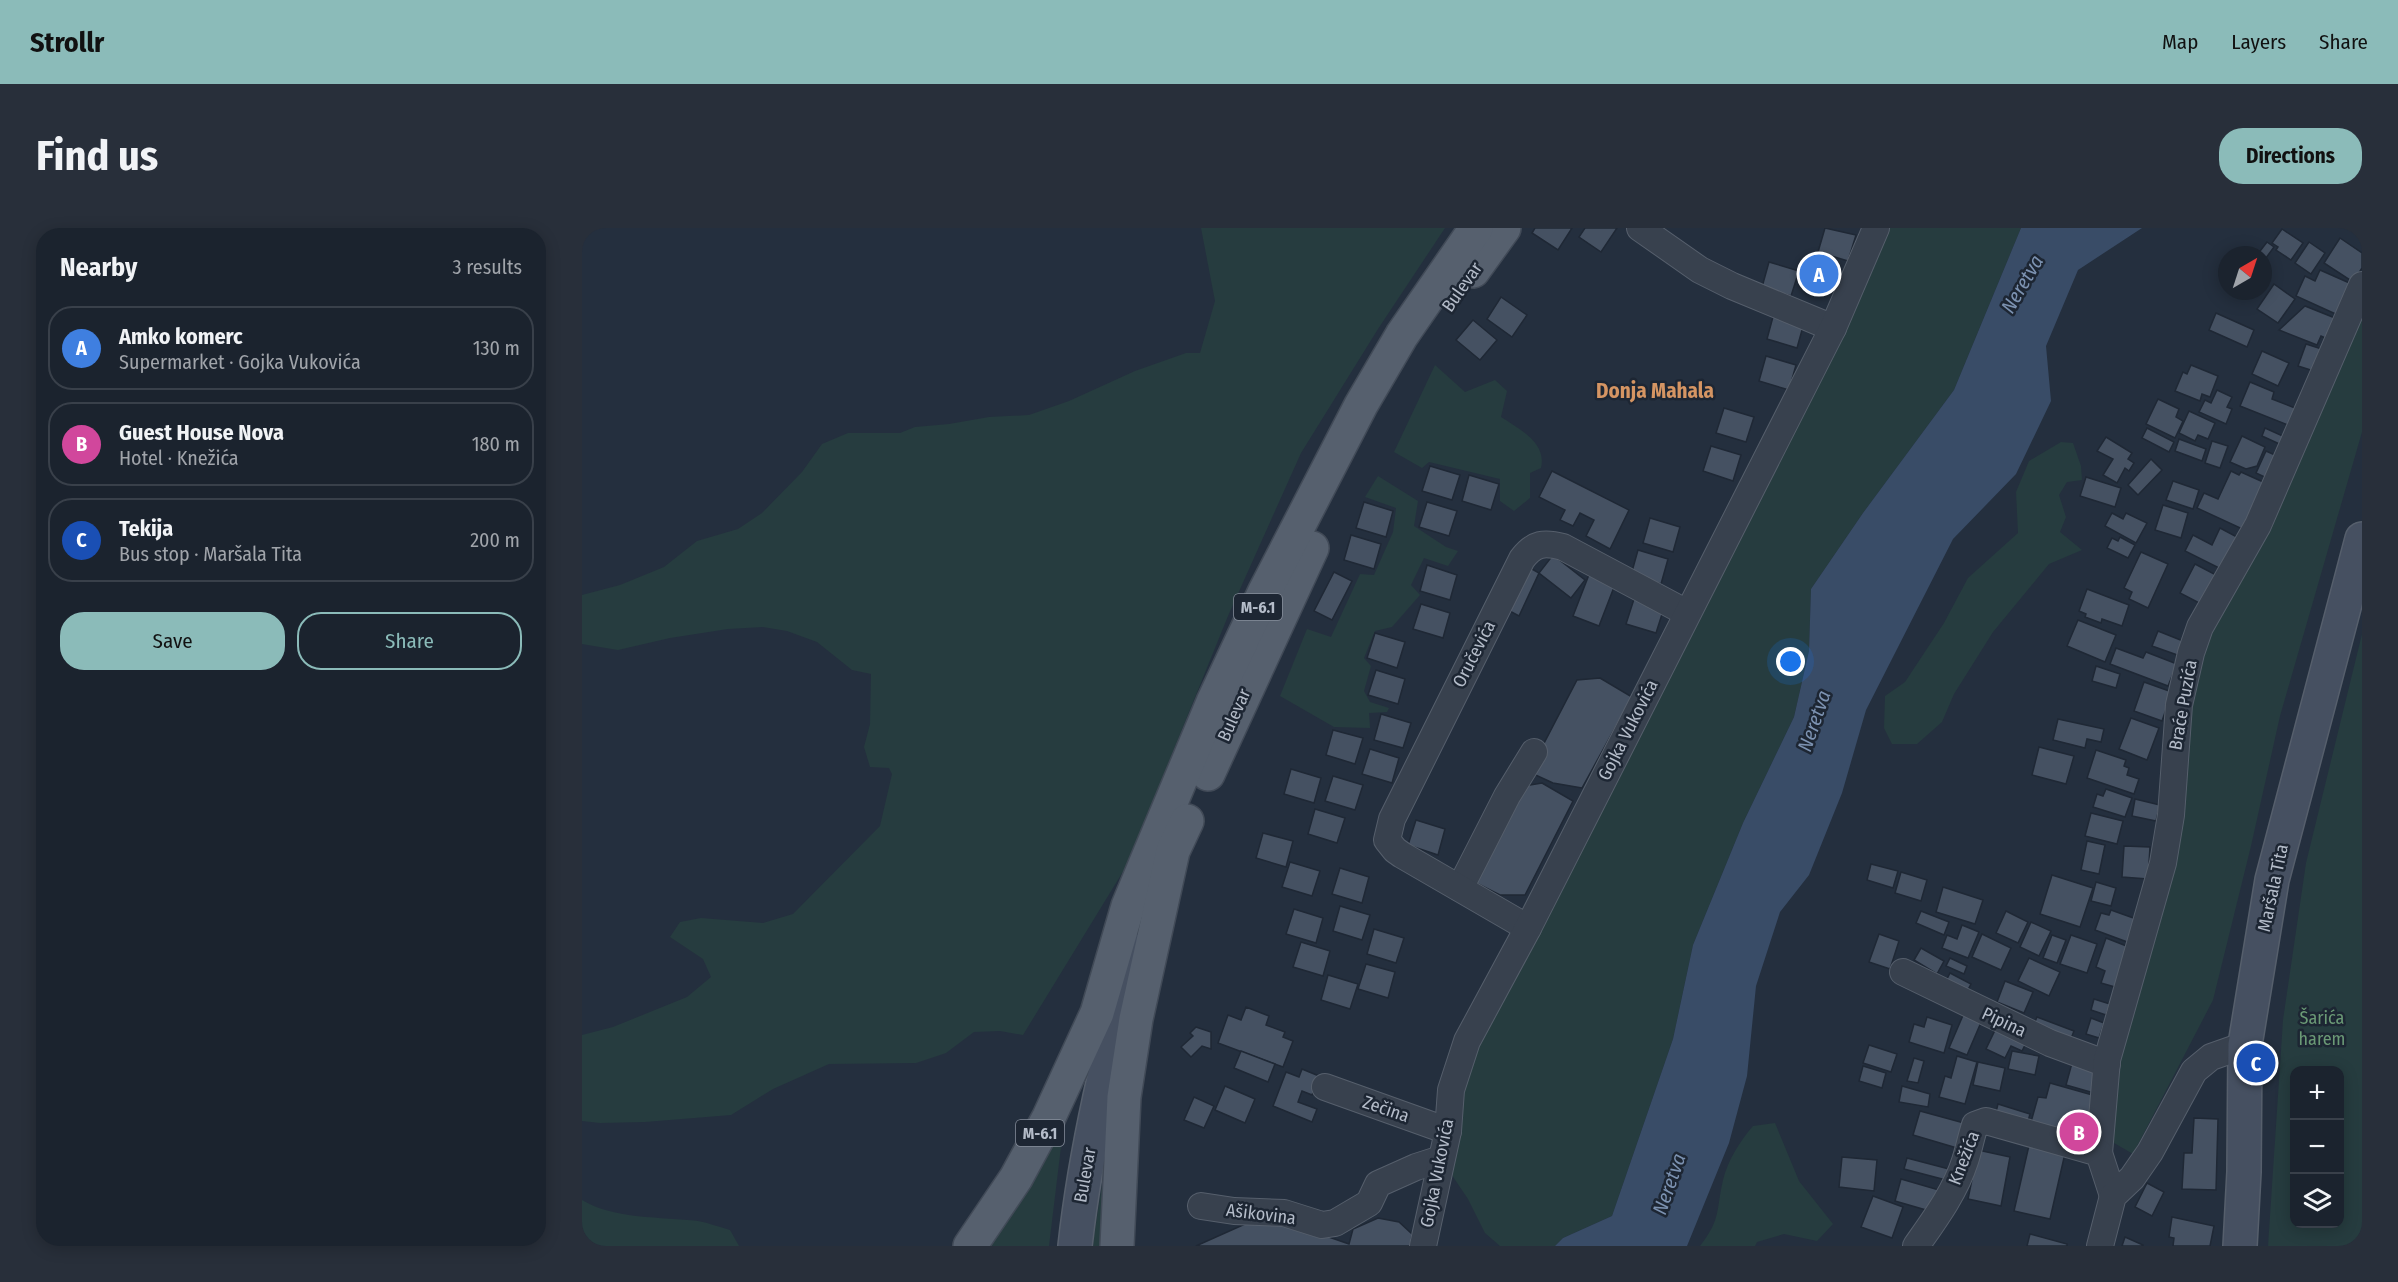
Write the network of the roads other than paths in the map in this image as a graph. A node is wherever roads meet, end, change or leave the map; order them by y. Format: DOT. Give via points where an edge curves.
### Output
graph roads {
  1 [pos="1476,228"];
  2 [pos="1504,228"];
  3 [pos="1640,228"];
  4 [pos="1876,228"];
  5 [pos="2362,285"];
  6 [pos="1833,328"];
  7 [pos="2362,540"];
  8 [pos="1687,614"];
  9 [pos="1534,752"];
  10 [pos="1173,851"];
  11 [pos="1460,888"];
  12 [pos="1528,928"];
  13 [pos="1903,972"];
  14 [pos="1097,1013"];
  15 [pos="2245,1045"];
  16 [pos="2107,1064"];
  17 [pos="1325,1088"];
  18 [pos="1448,1131"];
  19 [pos="2099,1153"];
  20 [pos="1441,1159"];
  21 [pos="2113,1196"];
  22 [pos="1201,1206"];
  23 [pos="970,1246"];
  24 [pos="1054,1246"];
  25 [pos="1075,1246"];
  26 [pos="1117,1246"];
  27 [pos="1423,1246"];
  28 [pos="1916,1246"];
  29 [pos="2100,1246"];
  30 [pos="2240,1246"];
  1 -- 14 [label="main road, M-6.1" via="1402,335 1361,405 1265,591 1128,906"];
  2 -- 10 [label="main road, Bulevar / M-6.1" via="1414,360 1340,487"];
  3 -- 6 [label="street" via="1732,286"];
  4 -- 6 [label="street, Gojka Vukovića"];
  5 -- 16 [label="street, Braće Puzića" via="2258,525 2200,627 2191,653 2179,705 2171,815 2163,863"];
  6 -- 8 [label="street, Gojka Vukovića"];
  7 -- 15 [label="street, Maršala Tita" via="2272,880"];
  8 -- 11 [label="street, Oručevića" via="1563,547 1546,542 1530,549 1388,831 1387,840 1395,850"];
  8 -- 12 [label="street, Gojka Vukovića"];
  9 -- 11 [label="street"];
  10 -- 25 [label="street, Bulevar" via="1141,933 1102,1084"];
  10 -- 26 [label="main road, M-6.1" via="1136,1019 1124,1097"];
  11 -- 12 [label="street, Oručevića"];
  12 -- 18 [label="street, Gojka Vukovića" via="1467,1041 1452,1090"];
  13 -- 16 [label="street, Pipina" via="2040,1038"];
  14 -- 23 [label="main road, M-6.1" via="1016,1178"];
  14 -- 24 [label="street"];
  15 -- 21 [label="street" via="2211,1057 2194,1071 2150,1152"];
  15 -- 30 [label="street, Maršala Tita"];
  16 -- 19 [label="street, Braće Puzića"];
  17 -- 18 [label="street, Zečina"];
  18 -- 20 [label="street, Gojka Vukovića"];
  19 -- 21 [label="street"];
  19 -- 28 [label="street, Knežića" via="1986,1121 1975,1125 1954,1187"];
  20 -- 22 [label="street, Ašikovina" via="1378,1184 1370,1203 1329,1224 1284,1213"];
  20 -- 27 [label="street, Gojka Vukovića"];
  21 -- 29 [label="street"];
}
